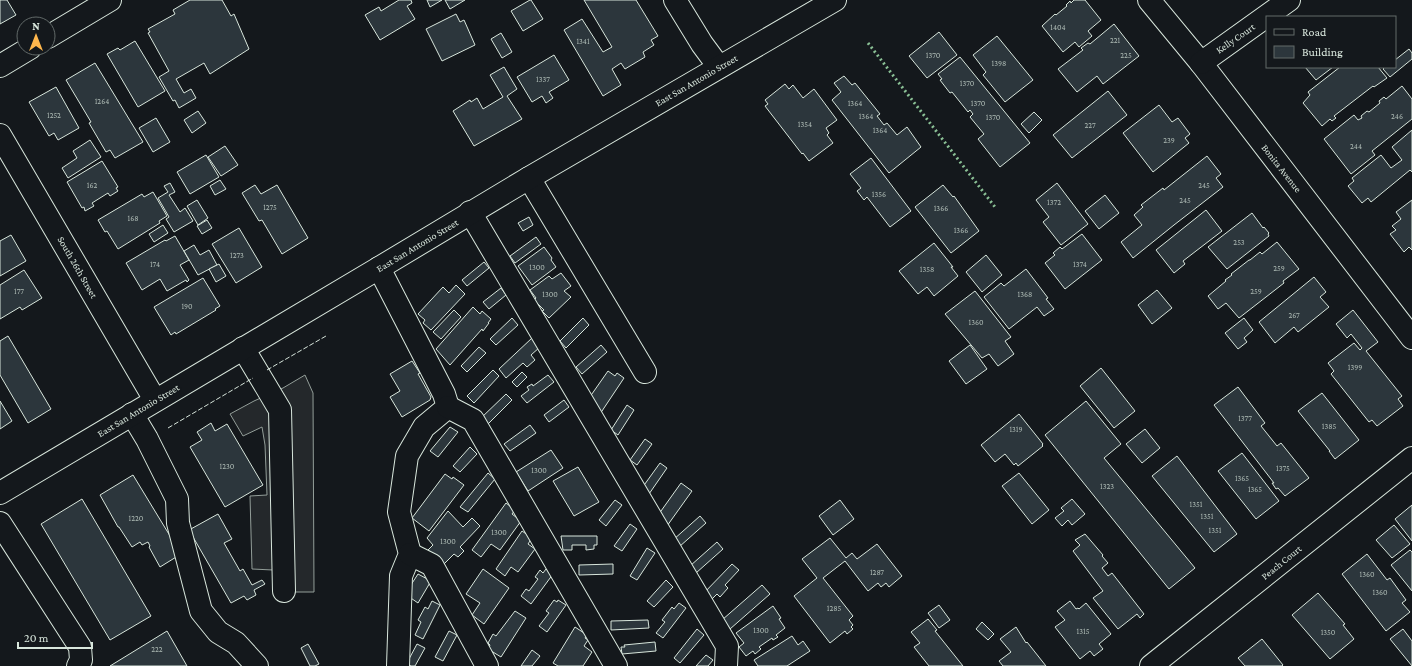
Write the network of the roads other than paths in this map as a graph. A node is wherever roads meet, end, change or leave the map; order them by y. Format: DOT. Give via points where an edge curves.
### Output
graph roads {
  1 [pos="110,0"];
  2 [pos="675,0"];
  3 [pos="835,0"];
  4 [pos="1149,0"];
  5 [pos="1289,0"];
  6 [pos="1266,16"];
  7 [pos="1266,16"];
  8 [pos="56,32"];
  9 [pos="17,56"];
  10 [pos="1200,62"];
  11 [pos="0,66"];
  12 [pos="719,67"];
  13 [pos="0,135"];
  14 [pos="529,178"];
  15 [pos="470,212"];
  16 [pos="379,268"];
  17 [pos="1412,338"];
  18 [pos="243,348"];
  19 [pos="645,372"];
  20 [pos="155,400"];
  21 [pos="448,407"];
  22 [pos="132,414"];
  23 [pos="1412,458"];
  24 [pos="0,493"];
  25 [pos="0,523"];
  26 [pos="410,554"];
  27 [pos="284,592"];
  28 [pos="78,666"];
  29 [pos="257,666"];
  30 [pos="398,666"];
  31 [pos="487,666"];
  32 [pos="616,666"];
  33 [pos="726,666"];
  34 [pos="1151,666"];
  1 -- 8 [label="street"];
  2 -- 12 [label="street"];
  3 -- 12 [label="street, East San Antonio Street"];
  4 -- 10 [label="street, Bonita Avenue"];
  5 -- 7 [label="street, Kelly Court"];
  6 -- 10 [label="street, Kelly Court"];
  9 -- 11 [label="street"];
  10 -- 17 [label="street, Bonita Avenue"];
  12 -- 14 [label="street, East San Antonio Street"];
  13 -- 20 [label="street, South 26th Street"];
  14 -- 15 [label="street, East San Antonio Street"];
  14 -- 19 [label="street"];
  15 -- 16 [label="street, East San Antonio Street"];
  15 -- 33 [label="street" via="727,646"];
  16 -- 18 [label="street, East San Antonio Street"];
  16 -- 21 [label="street" via="444,394"];
  18 -- 20 [label="street, East San Antonio Street"];
  18 -- 27 [label="street" via="280,410"];
  20 -- 22 [label="street, East San Antonio Street"];
  21 -- 26 [label="street" via="424,427 407,456 399,512"];
  21 -- 32 [label="street" via="473,420"];
  22 -- 24 [label="street, East San Antonio Street"];
  22 -- 29 [label="street" via="177,499 178,522 201,611 218,632 236,643"];
  23 -- 34 [label="street, Peach Court"];
  25 -- 28 [label="street" via="80,647"];
  26 -- 30 [label="street" via="402,576"];
  26 -- 31 [label="street" via="432,565"];
}
